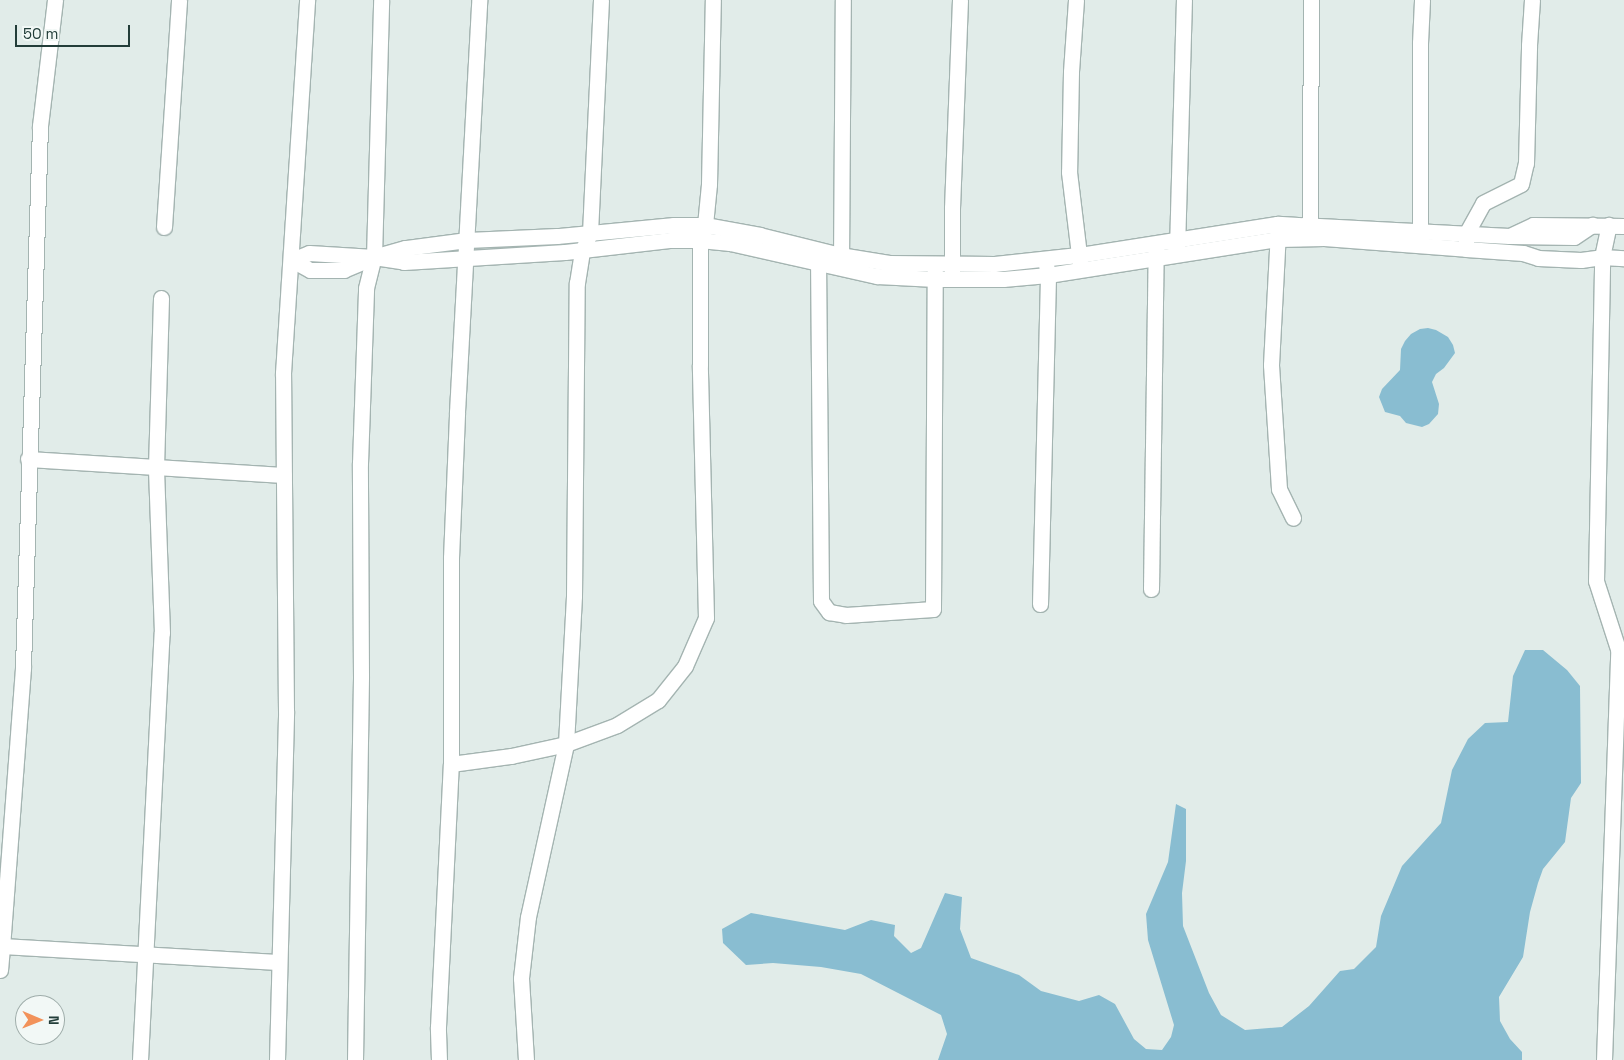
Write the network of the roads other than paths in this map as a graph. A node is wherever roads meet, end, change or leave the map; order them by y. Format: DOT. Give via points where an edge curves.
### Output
graph roads {
  1 [pos="55,0"];
  2 [pos="178,0"];
  3 [pos="307,0"];
  4 [pos="381,0"];
  5 [pos="479,0"];
  6 [pos="601,0"];
  7 [pos="713,0"];
  8 [pos="843,0"];
  9 [pos="960,0"];
  10 [pos="1076,0"];
  11 [pos="1184,0"];
  12 [pos="1311,0"];
  13 [pos="1422,0"];
  14 [pos="1532,0"];
  15 [pos="1277,224"];
  16 [pos="705,225"];
  17 [pos="1616,225"];
  18 [pos="164,227"];
  19 [pos="1310,231"];
  20 [pos="590,233"];
  21 [pos="1420,238"];
  22 [pos="467,240"];
  23 [pos="700,240"];
  24 [pos="1177,240"];
  25 [pos="1278,240"];
  26 [pos="1466,241"];
  27 [pos="582,250"];
  28 [pos="1156,251"];
  29 [pos="1078,255"];
  30 [pos="1177,255"];
  31 [pos="374,257"];
  32 [pos="818,257"];
  33 [pos="1602,257"];
  34 [pos="466,258"];
  35 [pos="1624,258"];
  36 [pos="1044,259"];
  37 [pos="292,260"];
  38 [pos="840,262"];
  39 [pos="1081,270"];
  40 [pos="935,271"];
  41 [pos="952,271"];
  42 [pos="1048,275"];
  43 [pos="161,298"];
  44 [pos="28,459"];
  45 [pos="156,467"];
  46 [pos="284,475"];
  47 [pos="1293,518"];
  48 [pos="1151,589"];
  49 [pos="1040,604"];
  50 [pos="566,744"];
  51 [pos="451,764"];
  52 [pos="2,946"];
  53 [pos="144,954"];
  54 [pos="278,962"];
  55 [pos="0,970"];
  56 [pos="140,1060"];
  57 [pos="277,1060"];
  58 [pos="355,1060"];
  59 [pos="439,1060"];
  60 [pos="526,1060"];
  61 [pos="1604,1060"];
  1 -- 44 [label="street" via="40,126"];
  2 -- 18 [label="street"];
  3 -- 37 [label="street"];
  4 -- 31 [label="street"];
  5 -- 22 [label="street"];
  6 -- 20 [label="street"];
  7 -- 16 [label="street" via="709,184"];
  8 -- 38 [label="street"];
  9 -- 41 [label="street"];
  10 -- 29 [label="street" via="1069,172"];
  11 -- 24 [label="street"];
  12 -- 19 [label="street"];
  13 -- 21 [label="street"];
  14 -- 26 [label="street" via="1526,163 1521,184 1483,203"];
  15 -- 19 [label="street"];
  15 -- 24 [label="street"];
  15 -- 25 [label="street"];
  16 -- 20 [label="street"];
  16 -- 23 [label="street"];
  16 -- 32 [label="street" via="760,235"];
  17 -- 26 [label="street" via="1592,225 1574,237 1509,236"];
  17 -- 33 [label="street"];
  19 -- 21 [label="street"];
  19 -- 25 [label="street"];
  20 -- 22 [label="street"];
  20 -- 27 [label="street"];
  21 -- 26 [label="street"];
  22 -- 31 [label="street" via="405,248"];
  22 -- 34 [label="street"];
  23 -- 27 [label="street"];
  23 -- 32 [label="street"];
  23 -- 50 [label="street" via="706,618 685,666 658,700 616,725"];
  24 -- 28 [label="street"];
  24 -- 30 [label="street"];
  25 -- 30 [label="street"];
  25 -- 47 [label="street" via="1271,365 1279,490"];
  26 -- 33 [label="street" via="1523,253 1540,248 1581,250"];
  27 -- 34 [label="street"];
  27 -- 50 [label="street" via="577,283 574,596"];
  28 -- 29 [label="street"];
  28 -- 30 [label="street"];
  28 -- 39 [label="street"];
  28 -- 48 [label="street"];
  29 -- 36 [label="street"];
  29 -- 39 [label="street"];
  31 -- 34 [label="street" via="404,262"];
  31 -- 37 [label="street" via="308,253"];
  31 -- 58 [label="street" via="366,288 360,463 361,676"];
  32 -- 38 [label="street"];
  32 -- 40 [label="street" via="821,601 829,612 846,616 933,609"];
  33 -- 35 [label="street"];
  33 -- 61 [label="street" via="1596,581 1618,649"];
  34 -- 51 [label="street" via="451,558"];
  36 -- 41 [label="street"];
  36 -- 42 [label="street"];
  37 -- 46 [label="street" via="283,373"];
  38 -- 40 [label="street" via="877,276"];
  39 -- 42 [label="street"];
  40 -- 41 [label="street"];
  41 -- 42 [label="street" via="1003,279"];
  42 -- 49 [label="street"];
  43 -- 45 [label="street"];
  44 -- 45 [label="street"];
  44 -- 52 [label="street" via="22,668"];
  45 -- 46 [label="street"];
  45 -- 53 [label="street" via="162,633"];
  46 -- 54 [label="street" via="286,711"];
  50 -- 51 [label="street"];
  50 -- 60 [label="street" via="528,917 521,978"];
  51 -- 59 [label="street" via="438,1017"];
  52 -- 53 [label="street"];
  52 -- 55 [label="street"];
  53 -- 54 [label="street"];
  53 -- 56 [label="street"];
  54 -- 57 [label="street"];
}
